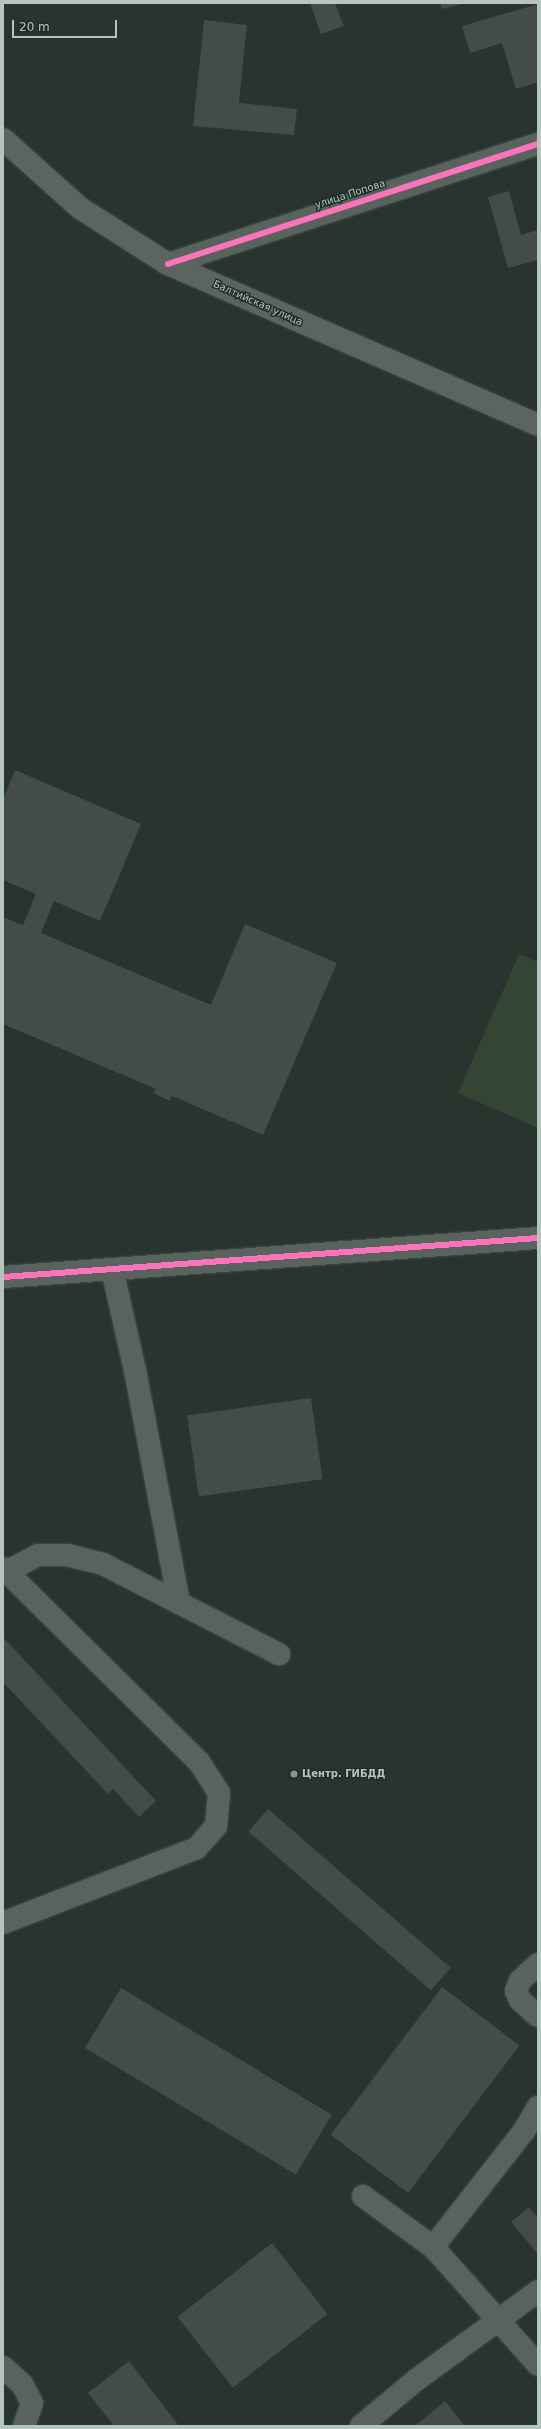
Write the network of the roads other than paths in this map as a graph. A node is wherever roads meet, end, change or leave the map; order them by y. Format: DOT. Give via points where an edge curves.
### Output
graph roads {
  1 [pos="3,139"];
  2 [pos="538,144"];
  3 [pos="168,264"];
  4 [pos="538,425"];
  5 [pos="538,1238"];
  6 [pos="112,1269"];
  7 [pos="3,1277"];
  8 [pos="5,1570"];
  9 [pos="179,1603"];
  10 [pos="279,1654"];
  11 [pos="3,1923"];
  12 [pos="538,1964"];
  13 [pos="538,2016"];
  14 [pos="538,2108"];
  15 [pos="363,2196"];
  16 [pos="433,2247"];
  17 [pos="538,2291"];
  18 [pos="499,2319"];
  19 [pos="538,2365"];
  20 [pos="3,2367"];
  21 [pos="24,2426"];
  22 [pos="361,2426"];
  1 -- 3 [label="main road, Балтийская улица" via="80,208"];
  2 -- 3 [label="street, улица Попова"];
  3 -- 4 [label="main road, Балтийская улица"];
  5 -- 6 [label="street"];
  6 -- 7 [label="street"];
  6 -- 9 [label="street" via="135,1370"];
  8 -- 9 [label="street" via="38,1555 67,1555 103,1564"];
  8 -- 11 [label="street" via="199,1762 219,1794 216,1826 197,1848"];
  9 -- 10 [label="street"];
  12 -- 13 [label="street" via="520,1981 516,1991 520,2000"];
  14 -- 16 [label="street" via="524,2131"];
  15 -- 16 [label="street"];
  16 -- 18 [label="street"];
  17 -- 18 [label="street"];
  18 -- 19 [label="street"];
  18 -- 22 [label="street" via="416,2380"];
  20 -- 21 [label="street" via="22,2384 32,2403"];
}
